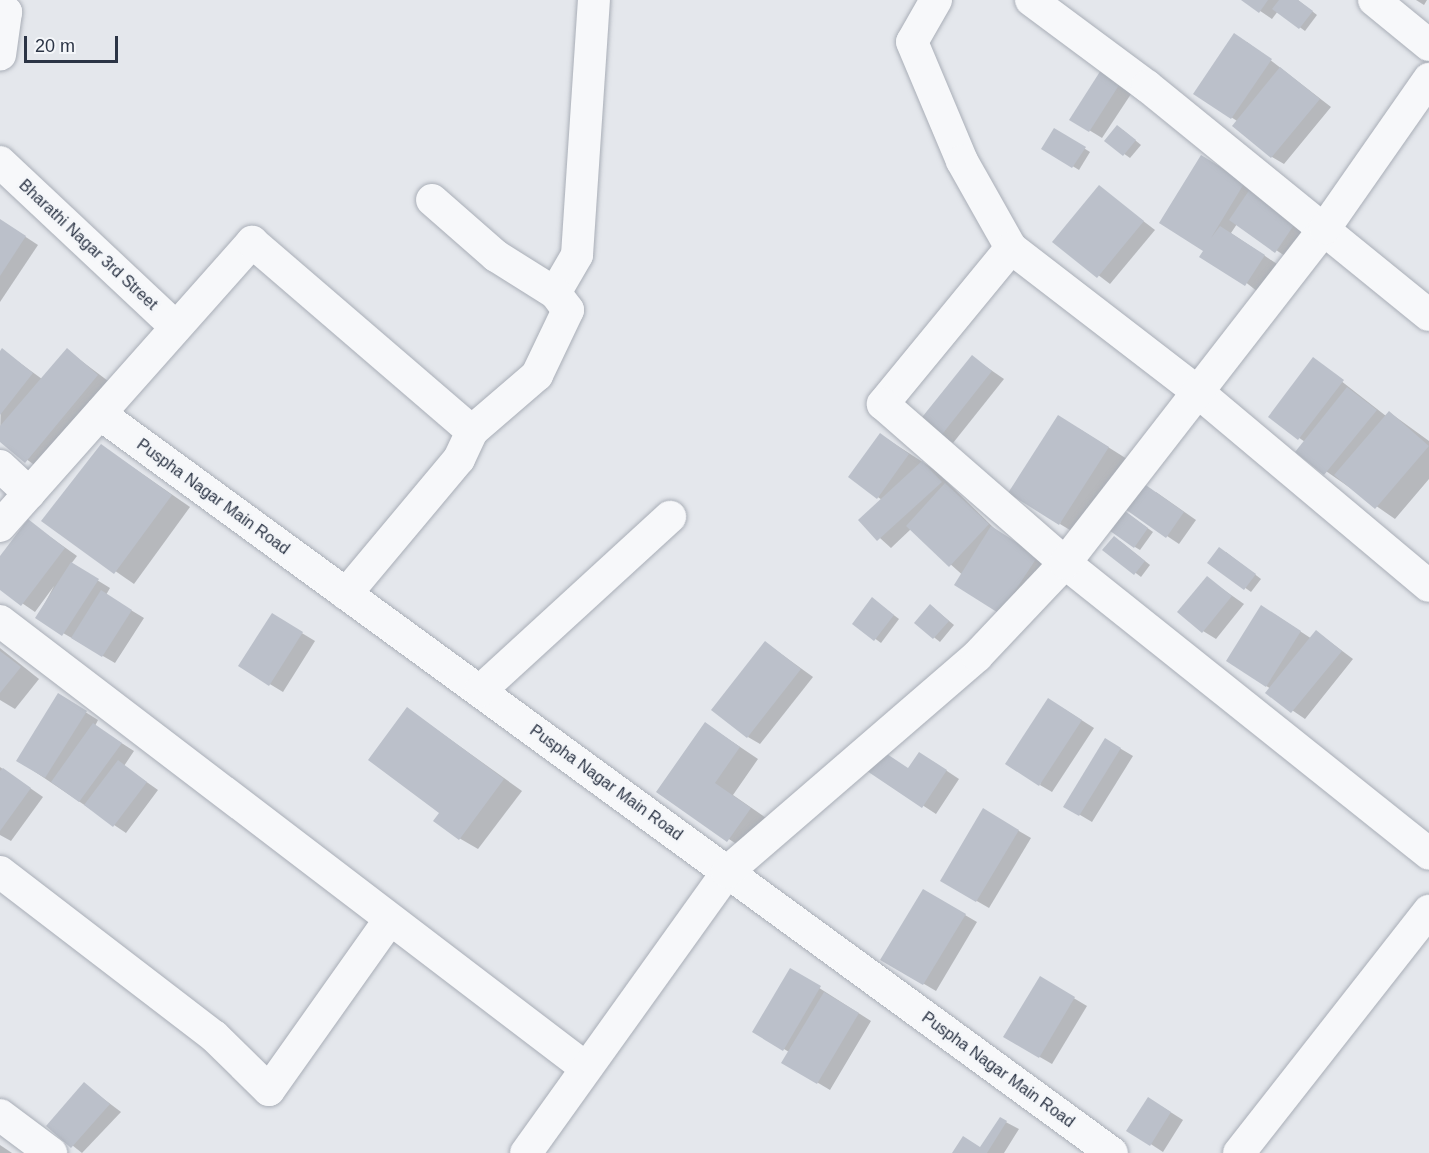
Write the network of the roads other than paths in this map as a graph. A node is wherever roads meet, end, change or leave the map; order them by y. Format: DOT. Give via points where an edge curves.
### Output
graph roads {
  1 [pos="594,0"];
  2 [pos="936,0"];
  3 [pos="1031,0"];
  4 [pos="1374,0"];
  5 [pos="0,7"];
  6 [pos="1429,45"];
  7 [pos="0,55"];
  8 [pos="1429,79"];
  9 [pos="0,162"];
  10 [pos="432,200"];
  11 [pos="1325,228"];
  12 [pos="1011,248"];
  13 [pos="555,293"];
  14 [pos="1429,315"];
  15 [pos="176,327"];
  16 [pos="1199,393"];
  17 [pos="100,414"];
  18 [pos="472,431"];
  19 [pos="0,466"];
  20 [pos="29,494"];
  21 [pos="670,517"];
  22 [pos="0,526"];
  23 [pos="1065,563"];
  24 [pos="1429,585"];
  25 [pos="346,594"];
  26 [pos="0,621"];
  27 [pos="480,691"];
  28 [pos="1429,854"];
  29 [pos="0,872"];
  30 [pos="727,872"];
  31 [pos="1429,911"];
  32 [pos="390,918"];
  33 [pos="586,1068"];
  34 [pos="0,1115"];
  35 [pos="51,1153"];
  36 [pos="526,1153"];
  37 [pos="1112,1153"];
  38 [pos="1239,1153"];
  1 -- 13 [label="street" via="577,255"];
  2 -- 12 [label="street" via="912,42 962,161"];
  3 -- 11 [label="street" via="1147,86"];
  4 -- 6 [label="street"];
  5 -- 7 [label="street" via="6,12"];
  8 -- 11 [label="street"];
  9 -- 15 [label="street, Bharathi Nagar 3rd Street"];
  10 -- 13 [label="street" via="496,256"];
  11 -- 14 [label="street"];
  11 -- 16 [label="street"];
  12 -- 16 [label="street"];
  12 -- 23 [label="street" via="883,404"];
  13 -- 18 [label="street" via="568,310 537,375"];
  15 -- 17 [label="street"];
  15 -- 18 [label="street" via="252,242"];
  16 -- 23 [label="street"];
  16 -- 24 [label="street"];
  17 -- 20 [label="street"];
  17 -- 25 [label="street, Puspha Nagar Main Road"];
  18 -- 25 [label="street" via="459,459"];
  19 -- 20 [label="street"];
  20 -- 22 [label="street"];
  21 -- 27 [label="street"];
  23 -- 28 [label="street"];
  23 -- 30 [label="street" via="977,656"];
  25 -- 27 [label="street, Puspha Nagar Main Road"];
  26 -- 32 [label="street"];
  27 -- 30 [label="street, Puspha Nagar Main Road"];
  29 -- 32 [label="street" via="214,1036 269,1090"];
  30 -- 33 [label="street"];
  30 -- 37 [label="street, Puspha Nagar Main Road"];
  31 -- 38 [label="street"];
  32 -- 33 [label="street"];
  33 -- 36 [label="street"];
  34 -- 35 [label="street"];
}
